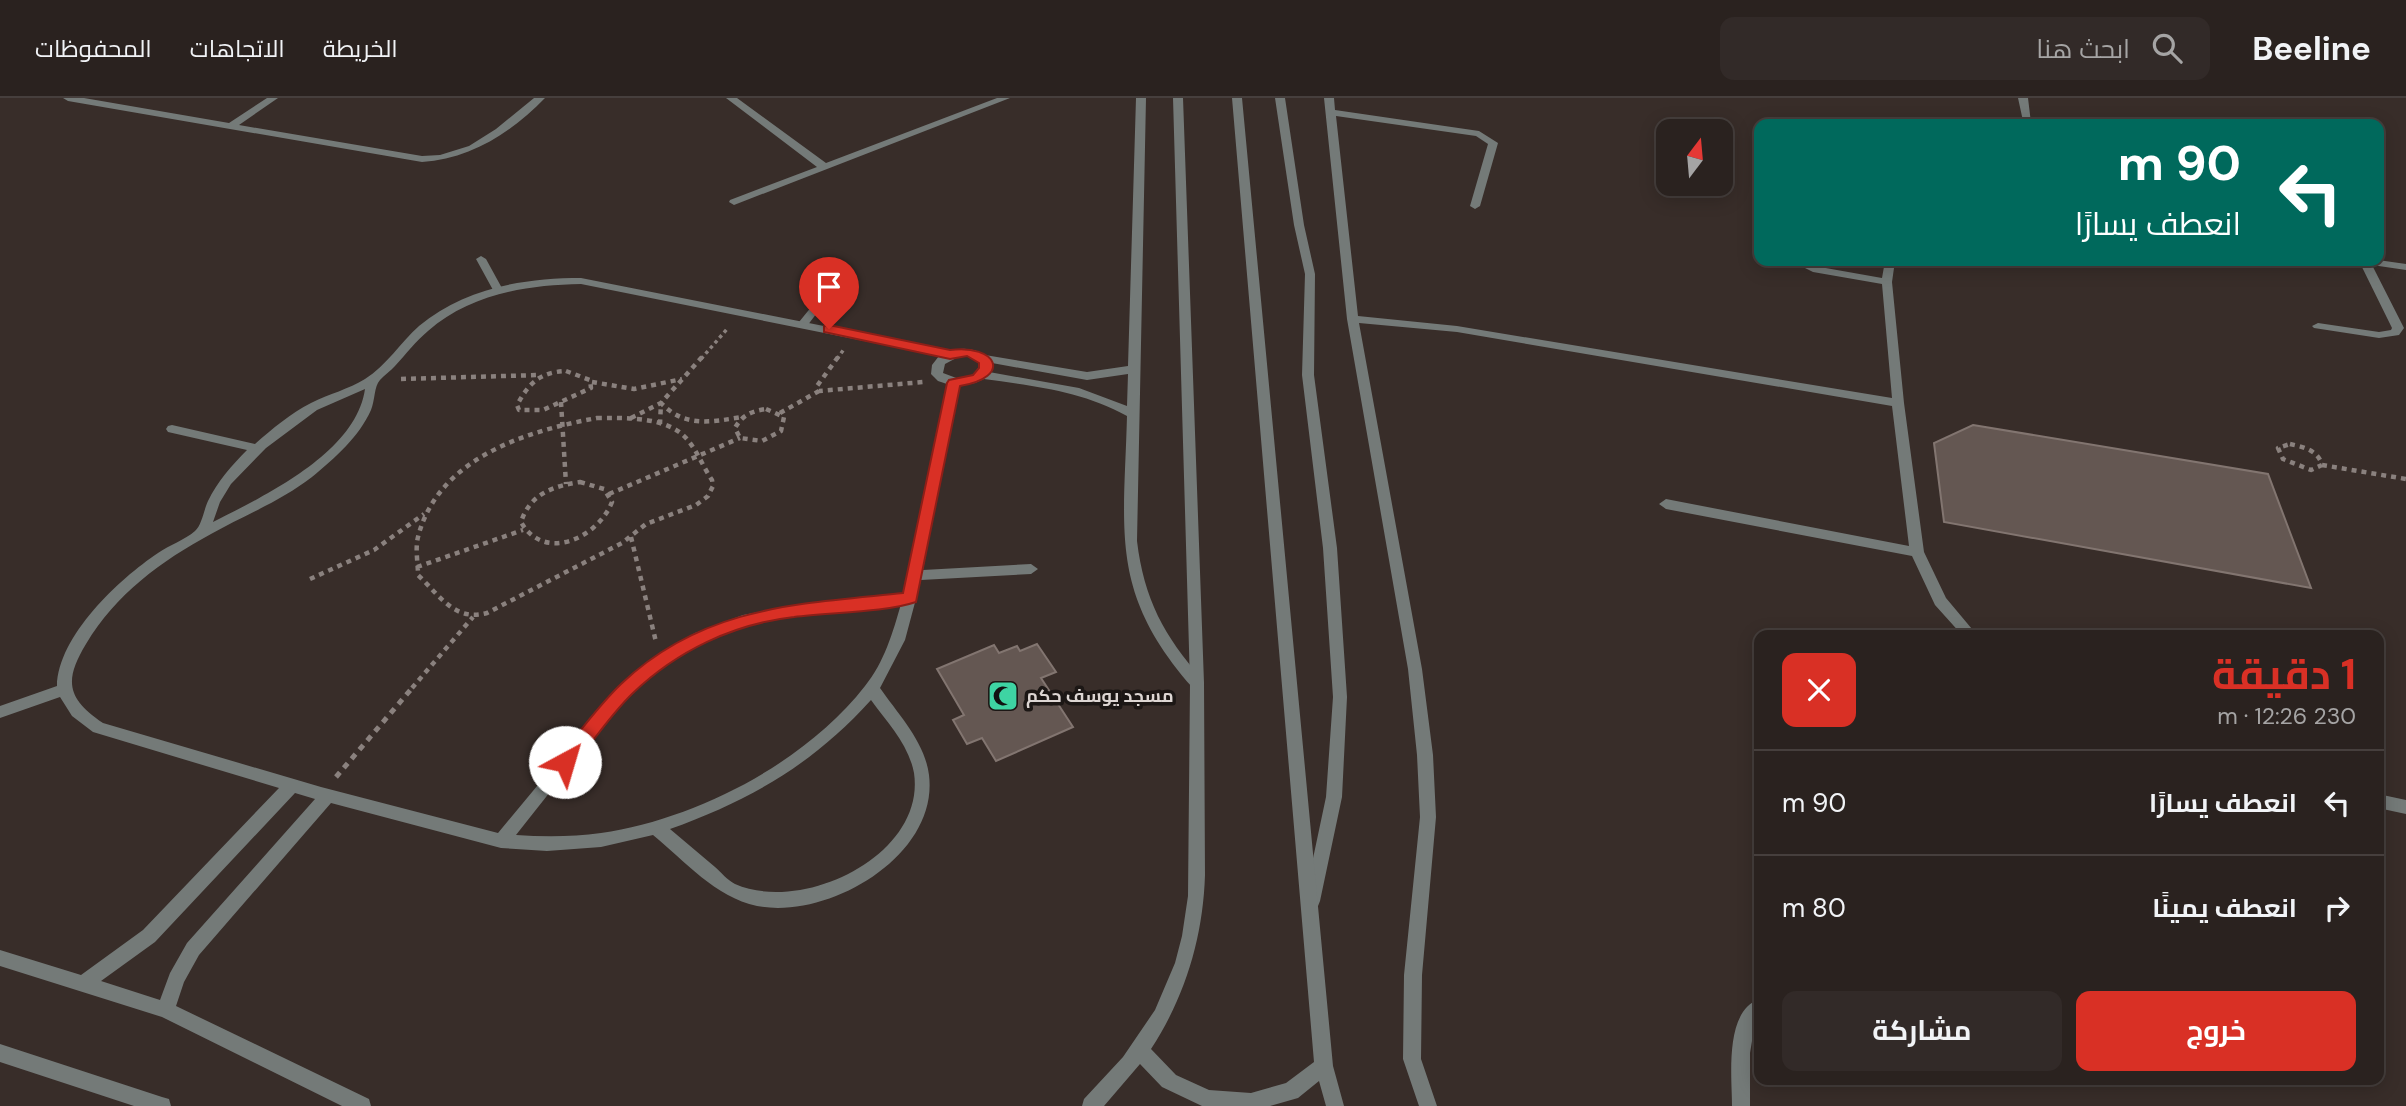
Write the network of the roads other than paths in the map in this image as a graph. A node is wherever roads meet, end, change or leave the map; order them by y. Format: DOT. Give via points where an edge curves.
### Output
graph roads {
  1 [pos="68,98"];
  2 [pos="273,98"];
  3 [pos="540,98"];
  4 [pos="731,98"];
  5 [pos="1004,98"];
  6 [pos="1141,98"];
  7 [pos="1178,98"];
  8 [pos="1237,98"];
  9 [pos="1280,98"];
  10 [pos="2023,98"];
  11 [pos="1331,105"];
  12 [pos="2028,119"];
  13 [pos="230,126"];
  14 [pos="823,166"];
  15 [pos="734,202"];
  16 [pos="1475,205"];
  17 [pos="481,259"];
  18 [pos="2384,264"];
  19 [pos="1808,266"];
  20 [pos="1889,266"];
  21 [pos="2367,266"];
  22 [pos="2406,267"];
  23 [pos="1887,282"];
  24 [pos="833,286"];
  25 [pos="498,290"];
  26 [pos="1353,319"];
  27 [pos="803,324"];
  28 [pos="2318,327"];
  29 [pos="950,355"];
  30 [pos="983,358"];
  31 [pos="1134,369"];
  32 [pos="982,375"];
  33 [pos="372,380"];
  34 [pos="948,381"];
  35 [pos="1898,403"];
  36 [pos="1133,414"];
  37 [pos="172,429"];
  38 [pos="259,449"];
  39 [pos="1666,504"];
  40 [pos="202,533"];
  41 [pos="1917,552"];
  42 [pos="1031,569"];
  43 [pos="915,575"];
  44 [pos="910,598"];
  45 [pos="1966,630"];
  46 [pos="1197,683"];
  47 [pos="872,689"];
  48 [pos="64,691"];
  49 [pos="0,712"];
  50 [pos="292,785"];
  51 [pos="325,794"];
  52 [pos="2384,802"];
  53 [pos="2406,807"];
  54 [pos="656,827"];
  55 [pos="501,841"];
  56 [pos="1310,909"];
  57 [pos="0,958"];
  58 [pos="83,984"];
  59 [pos="166,1010"];
  60 [pos="1754,1011"];
  61 [pos="1140,1051"];
  62 [pos="0,1053"];
  63 [pos="1324,1066"];
  64 [pos="162,1106"];
  65 [pos="362,1106"];
  66 [pos="1091,1106"];
  67 [pos="1335,1106"];
  68 [pos="1428,1106"];
  69 [pos="1741,1106"];
  1 -- 13 [label="street"];
  2 -- 13 [label="street"];
  3 -- 13 [label="street" via="472,150 438,159"];
  4 -- 14 [label="street"];
  5 -- 14 [label="street"];
  6 -- 31 [label="street"];
  7 -- 46 [label="street"];
  8 -- 56 [label="street"];
  9 -- 56 [label="street" via="1310,274 1308,374 1330,548 1340,697 1334,797"];
  10 -- 12 [label="street"];
  11 -- 16 [label="street" via="1490,139 1493,143"];
  11 -- 26 [label="street"];
  14 -- 15 [label="street"];
  17 -- 25 [label="lane"];
  18 -- 22 [label="street"];
  19 -- 23 [label="street"];
  20 -- 23 [label="street"];
  21 -- 28 [label="street" via="2398,328 2395,333"];
  23 -- 35 [label="street"];
  24 -- 27 [label="lane"];
  25 -- 27 [label="street" via="581,281"];
  25 -- 33 [label="street" via="426,326"];
  26 -- 35 [label="street" via="1457,329"];
  26 -- 68 [label="street" via="1415,669 1425,755 1428,817 1413,975 1412,1059"];
  27 -- 29 [label="street"];
  29 -- 30 [label="street" via="968,352"];
  29 -- 34 [label="street" via="937,367 937,374"];
  30 -- 31 [label="street" via="1087,376"];
  30 -- 32 [label="street"];
  31 -- 36 [label="street"];
  32 -- 34 [label="street" via="970,382"];
  32 -- 36 [label="street" via="1086,392"];
  33 -- 38 [label="street" via="300,415"];
  33 -- 40 [label="street" via="367,410 332,453 276,496"];
  34 -- 43 [label="street"];
  35 -- 41 [label="street"];
  36 -- 46 [label="street" via="1132,566 1147,615"];
  37 -- 38 [label="street"];
  38 -- 40 [label="street" via="219,493"];
  39 -- 41 [label="street"];
  40 -- 48 [label="street" via="129,581 101,610 66,666"];
  41 -- 45 [label="street" via="1940,601"];
  42 -- 43 [label="street"];
  43 -- 44 [label="street"];
  44 -- 47 [label="street" via="898,640"];
  44 -- 55 [label="street" via="743,620 661,660 626,690"];
  46 -- 61 [label="street" via="1193,919 1172,992"];
  47 -- 54 [label="street" via="803,755 758,784"];
  47 -- 54 [label="street" via="916,754 923,786 914,821 891,854 855,881 812,897 768,900 729,889"];
  48 -- 49 [label="street"];
  48 -- 50 [label="street" via="75,712 99,727"];
  50 -- 51 [label="street"];
  50 -- 58 [label="street" via="149,936"];
  51 -- 55 [label="street"];
  51 -- 59 [label="street" via="193,949"];
  52 -- 53 [label="street"];
  54 -- 55 [label="street" via="547,844"];
  56 -- 63 [label="street"];
  57 -- 58 [label="street"];
  58 -- 59 [label="street"];
  59 -- 65 [label="street"];
  60 -- 69 [label="street" via="1743,1032"];
  61 -- 63 [label="street" via="1169,1081 1208,1098 1251,1102 1291,1091"];
  61 -- 66 [label="street"];
  62 -- 64 [label="street"];
  63 -- 67 [label="street"];
}
